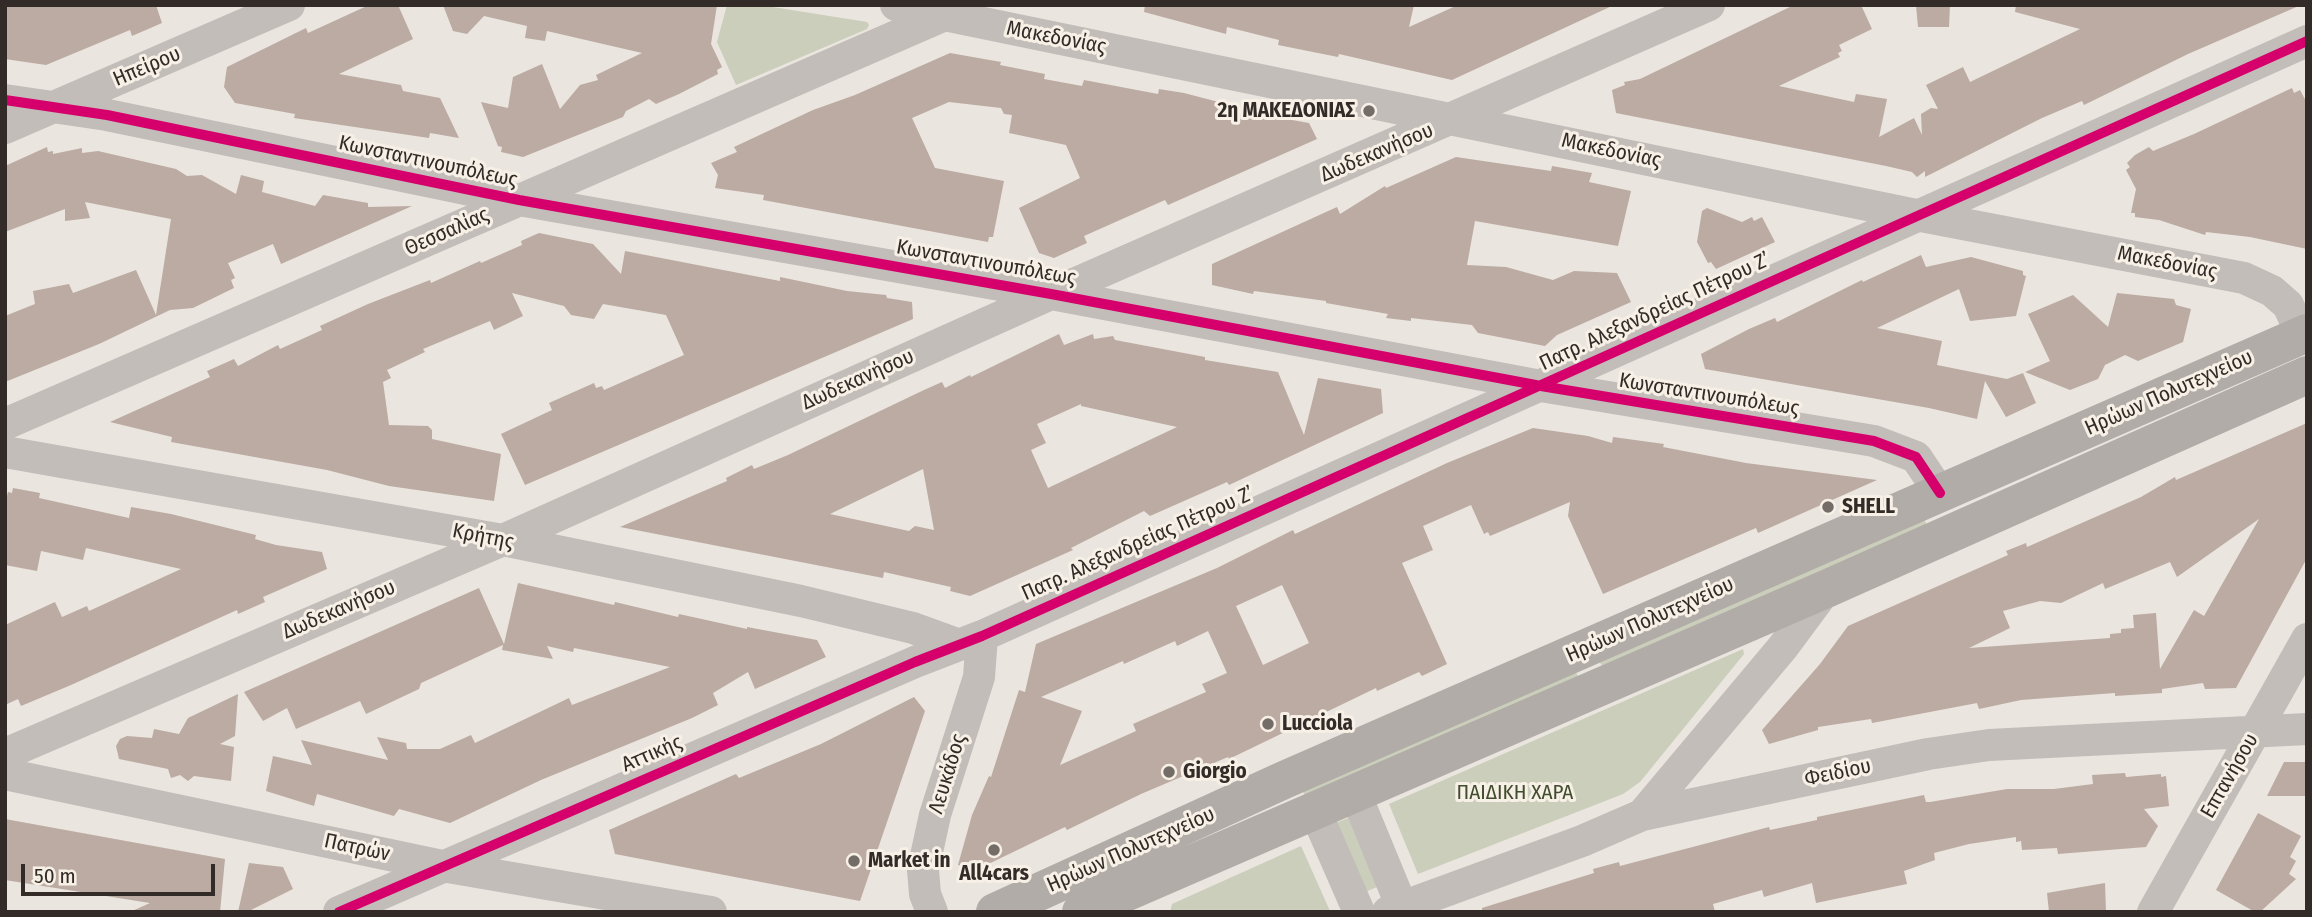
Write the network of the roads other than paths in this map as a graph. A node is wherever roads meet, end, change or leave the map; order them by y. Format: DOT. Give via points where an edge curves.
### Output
graph roads {
  1 [pos="289,5"];
  2 [pos="896,5"];
  3 [pos="1709,5"];
  4 [pos="954,10"];
  5 [pos="2307,41"];
  6 [pos="5,100"];
  7 [pos="57,106"];
  8 [pos="1456,118"];
  9 [pos="5,128"];
  10 [pos="519,200"];
  11 [pos="1916,215"];
  12 [pos="1051,294"];
  13 [pos="2304,334"];
  14 [pos="2307,375"];
  15 [pos="1541,386"];
  16 [pos="5,424"];
  17 [pos="5,452"];
  18 [pos="1940,493"];
  19 [pos="503,540"];
  20 [pos="1826,589"];
  21 [pos="2307,639"];
  22 [pos="969,640"];
  23 [pos="2307,729"];
  24 [pos="2255,731"];
  25 [pos="5,754"];
  26 [pos="5,774"];
  27 [pos="1354,793"];
  28 [pos="1315,811"];
  29 [pos="1642,815"];
  30 [pos="442,866"];
  31 [pos="1398,910"];
  32 [pos="340,912"];
  33 [pos="711,912"];
  34 [pos="932,912"];
  35 [pos="995,912"];
  36 [pos="1081,912"];
  37 [pos="1359,912"];
  38 [pos="2153,912"];
  1 -- 7 [label="street, Ηπείρου"];
  2 -- 4 [label="street, Μακεδονίας"];
  3 -- 8 [label="street, Δωδεκανήσου"];
  4 -- 8 [label="street, Μακεδονίας"];
  4 -- 10 [label="street, Θεσσαλίας"];
  5 -- 11 [label="street, Πατρ. Αλεξανδρείας Πέτρου Ζ’"];
  6 -- 7 [label="street, Κωνσταντινουπόλεως"];
  7 -- 9 [label="street, Ηπείρου"];
  7 -- 10 [label="street, Κωνσταντινουπόλεως"];
  8 -- 11 [label="street, Μακεδονίας"];
  8 -- 12 [label="street, Δωδεκανήσου"];
  10 -- 12 [label="street, Κωνσταντινουπόλεως"];
  10 -- 16 [label="street, Θεσσαλίας"];
  11 -- 13 [label="street, Μακεδονίας" via="2244,278 2272,291 2288,305"];
  11 -- 15 [label="street, Πατρ. Αλεξανδρείας Πέτρου Ζ’"];
  12 -- 15 [label="street, Κωνσταντινουπόλεως"];
  12 -- 19 [label="street, Δωδεκανήσου"];
  13 -- 18 [label="main road, Ηρώων Πολυτεχνείου"];
  14 -- 20 [label="main road, Ηρώων Πολυτεχνείου"];
  15 -- 18 [label="street, Κωνσταντινουπόλεως" via="1874,441 1916,457"];
  15 -- 22 [label="street, Πατρ. Αλεξανδρείας Πέτρου Ζ’"];
  17 -- 19 [label="street, Κρήτης"];
  18 -- 35 [label="main road, Ηρώων Πολυτεχνείου" via="1284,780"];
  19 -- 22 [label="street, Κρήτης"];
  19 -- 25 [label="street, Δωδεκανήσου"];
  20 -- 27 [label="main road, Ηρώων Πολυτεχνείου"];
  20 -- 29 [label="street, Ηρώων Πολυτεχνείου"];
  21 -- 24 [label="street, Επτανήσου"];
  22 -- 30 [label="street, Αττικής"];
  22 -- 34 [label="street, Λευκάδος" via="981,670 935,815 923,870"];
  23 -- 24 [label="street, Φειδίου"];
  24 -- 29 [label="street, Φειδίου" via="1989,745"];
  24 -- 38 [label="street, Επτανήσου"];
  26 -- 30 [label="street, Πατρών"];
  27 -- 28 [label="main road, Ηρώων Πολυτεχνείου"];
  27 -- 31 [label="street"];
  28 -- 36 [label="main road, Ηρώων Πολυτεχνείου"];
  28 -- 37 [label="street"];
  29 -- 31 [label="street, Φειδίου"];
  30 -- 32 [label="street, Αττικής"];
  30 -- 33 [label="street, Πατρών"];
}
